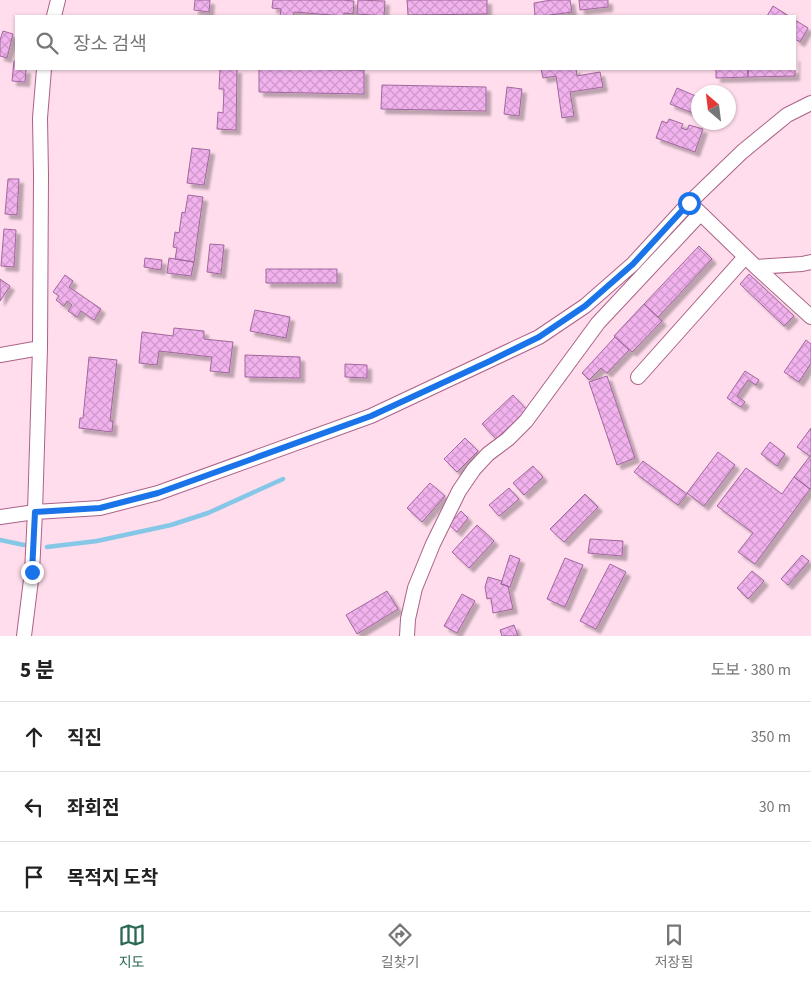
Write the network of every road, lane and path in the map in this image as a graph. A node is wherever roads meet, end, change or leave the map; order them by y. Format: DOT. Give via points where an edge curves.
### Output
graph roads {
  1 [pos="58,0"];
  2 [pos="54,15"];
  3 [pos="44,70"];
  4 [pos="811,103"];
  5 [pos="689,203"];
  6 [pos="700,214"];
  7 [pos="745,256"];
  8 [pos="811,262"];
  9 [pos="756,267"];
  10 [pos="811,317"];
  11 [pos="40,348"];
  12 [pos="0,355"];
  13 [pos="638,377"];
  14 [pos="35,512"];
  15 [pos="0,516"];
  16 [pos="24,636"];
  17 [pos="407,636"];
  1 -- 2 [label="street"];
  3 -- 11 [label="street" via="40,118"];
  4 -- 5 [label="street" via="786,116 742,152"];
  5 -- 6 [label="street"];
  5 -- 14 [label="street" via="633,264 585,306 539,337 490,361 371,416 158,493 100,508"];
  6 -- 7 [label="street"];
  6 -- 17 [label="street" via="598,323 526,421 474,468 459,491 415,588"];
  7 -- 9 [label="street"];
  7 -- 13 [label="street"];
  8 -- 9 [label="street"];
  9 -- 10 [label="street"];
  11 -- 12 [label="street"];
  11 -- 14 [label="street"];
  14 -- 15 [label="street"];
  14 -- 16 [label="street"];
}
